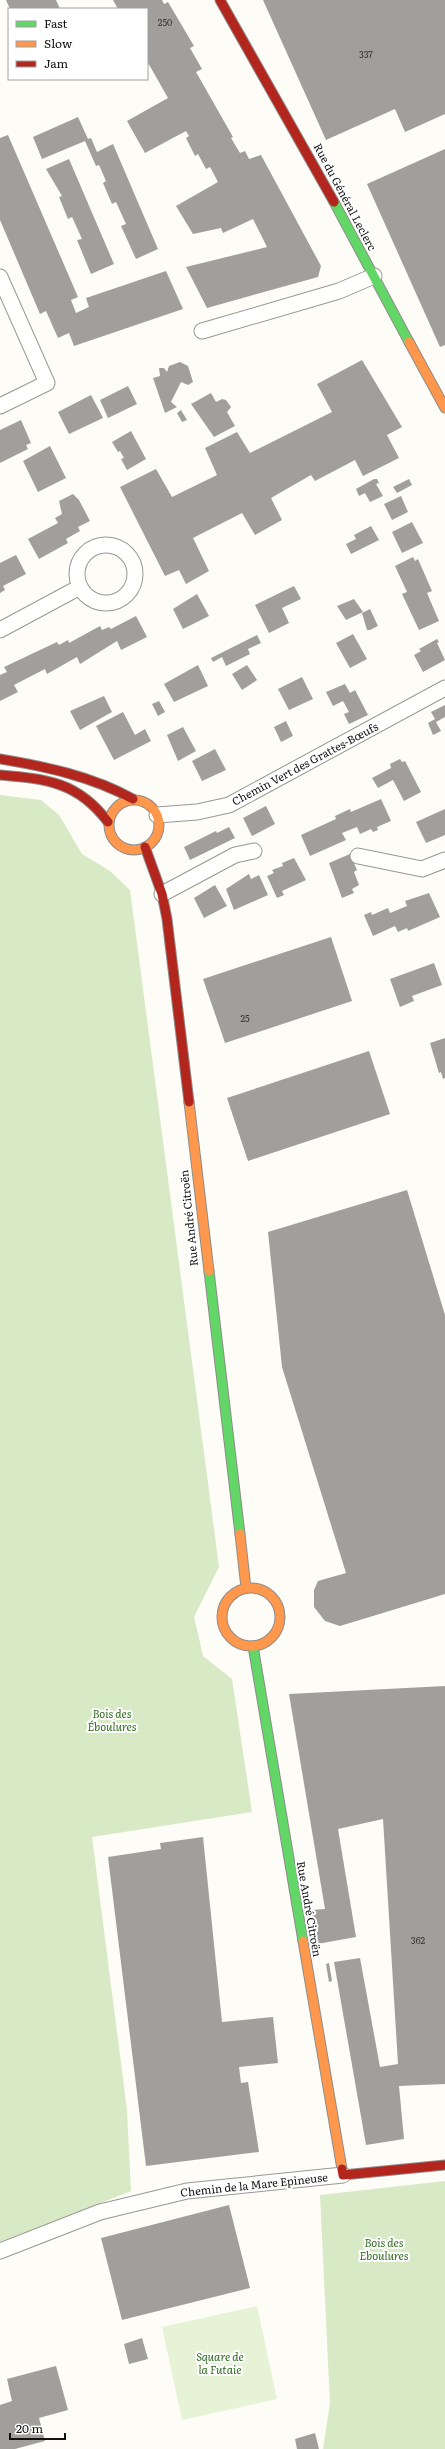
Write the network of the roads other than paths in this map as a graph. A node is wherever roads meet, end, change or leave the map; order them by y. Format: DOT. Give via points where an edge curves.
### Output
graph roads {
  1 [pos="220,0"];
  2 [pos="374,276"];
  3 [pos="0,277"];
  4 [pos="202,331"];
  5 [pos="0,406"];
  6 [pos="445,408"];
  7 [pos="80,587"];
  8 [pos="0,630"];
  9 [pos="445,688"];
  10 [pos="0,759"];
  11 [pos="0,775"];
  12 [pos="133,799"];
  13 [pos="157,815"];
  14 [pos="108,822"];
  15 [pos="145,847"];
  16 [pos="254,851"];
  17 [pos="358,856"];
  18 [pos="445,860"];
  19 [pos="162,894"];
  20 [pos="246,1588"];
  21 [pos="253,1646"];
  22 [pos="445,2165"];
  23 [pos="343,2175"];
  24 [pos="0,2250"];
  1 -- 2 [label="main road, Rue du Général Leclerc"];
  2 -- 4 [label="street" via="356,285"];
  2 -- 6 [label="main road, Rue du Général Leclerc"];
  3 -- 5 [label="street" via="47,383"];
  7 -- 8 [label="street"];
  9 -- 13 [label="street, Chemin Vert des Grattes-Bœufs" via="229,805 204,811"];
  10 -- 12 [label="main road" via="56,768 92,778"];
  11 -- 14 [label="main road" via="36,777 64,785 80,792 93,802"];
  12 -- 13 [label="main road" via="148,803"];
  12 -- 14 [label="main road" via="126,800 114,808"];
  13 -- 15 [label="main road" via="158,834"];
  14 -- 15 [label="main road" via="111,835 119,845 132,850"];
  15 -- 19 [label="main road, Rue André Citroën"];
  16 -- 19 [label="street" via="235,855"];
  17 -- 18 [label="street" via="422,869"];
  19 -- 20 [label="main road, Rue André Citroën" via="187,1071 202,1230"];
  20 -- 21 [label="main road" via="226,1601 222,1617 226,1632 238,1643"];
  20 -- 21 [label="main road" via="266,1592 276,1602 280,1614 276,1632 270,1639"];
  21 -- 23 [label="main road, Rue André Citroën"];
  22 -- 23 [label="main road, Chemin de la Mare Epineuse"];
  23 -- 24 [label="street, Chemin de la Mare Epineuse" via="187,2191 100,2212"];
}
